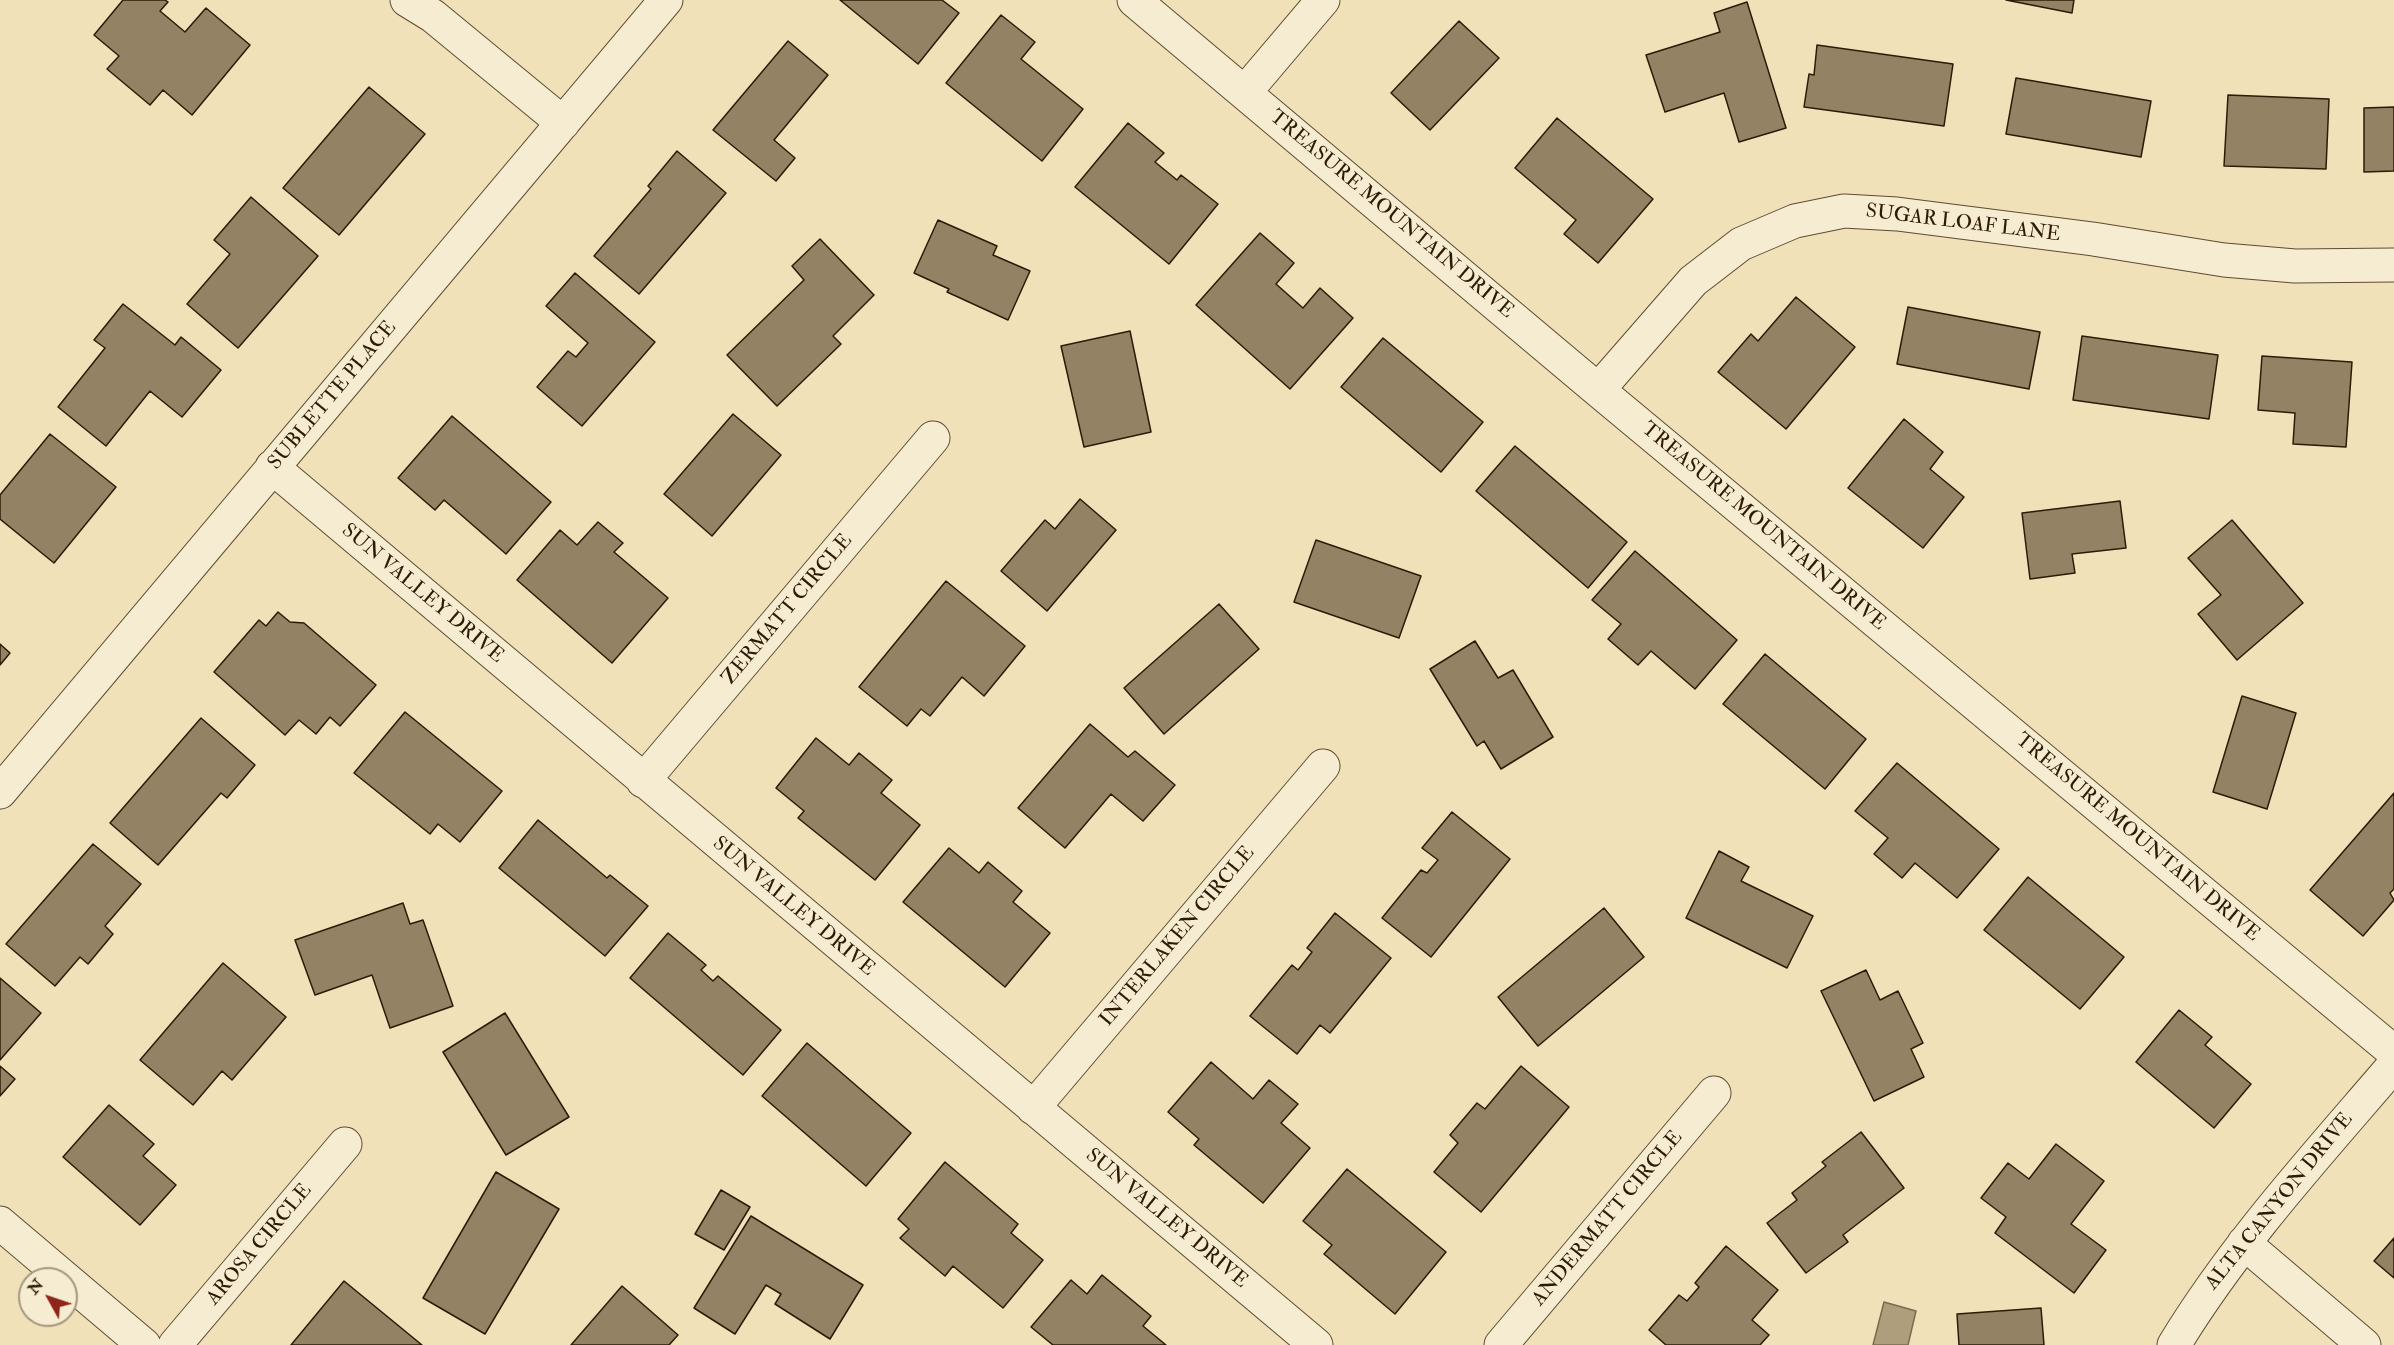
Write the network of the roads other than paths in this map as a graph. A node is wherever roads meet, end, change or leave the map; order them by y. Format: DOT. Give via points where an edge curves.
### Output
graph roads {
  1 [pos="407,0"];
  2 [pos="666,0"];
  3 [pos="1134,0"];
  4 [pos="1323,0"];
  5 [pos="1245,93"];
  6 [pos="563,123"];
  7 [pos="2394,266"];
  8 [pos="1598,390"];
  9 [pos="933,438"];
  10 [pos="272,467"];
  11 [pos="1323,766"];
  12 [pos="643,781"];
  13 [pos="0,792"];
  14 [pos="2394,1052"];
  15 [pos="2394,1065"];
  16 [pos="1714,1093"];
  17 [pos="1033,1108"];
  18 [pos="345,1144"];
  19 [pos="0,1223"];
  20 [pos="2244,1243"];
  21 [pos="144,1345"];
  22 [pos="175,1345"];
  23 [pos="1316,1345"];
  24 [pos="1501,1345"];
  25 [pos="2174,1345"];
  26 [pos="2364,1345"];
  1 -- 6 [label="street" via="433,16"];
  2 -- 6 [label="street, SUBLETTE PLACE"];
  3 -- 5 [label="street, TREASURE MOUNTAIN DRIVE"];
  4 -- 5 [label="street"];
  5 -- 8 [label="street, TREASURE MOUNTAIN DRIVE"];
  6 -- 10 [label="street, SUBLETTE PLACE"];
  7 -- 8 [label="street, SUGAR LOAF LANE" via="2295,266 2224,260 2070,236 1844,211 1795,221 1741,244 1693,281"];
  8 -- 14 [label="street, TREASURE MOUNTAIN DRIVE"];
  9 -- 12 [label="street, ZERMATT CIRCLE"];
  10 -- 12 [label="street, SUN VALLEY DRIVE"];
  10 -- 13 [label="street, SUBLETTE PLACE"];
  11 -- 17 [label="street, INTERLAKEN CIRCLE"];
  12 -- 17 [label="street, SUN VALLEY DRIVE"];
  15 -- 20 [label="street, ALTA CANYON DRIVE"];
  16 -- 24 [label="street, ANDERMATT CIRCLE"];
  17 -- 23 [label="street, SUN VALLEY DRIVE"];
  18 -- 22 [label="street, AROSA CIRCLE"];
  19 -- 21 [label="street"];
  20 -- 25 [label="street, ALTA CANYON DRIVE" via="2202,1298"];
  20 -- 26 [label="street"];
}
